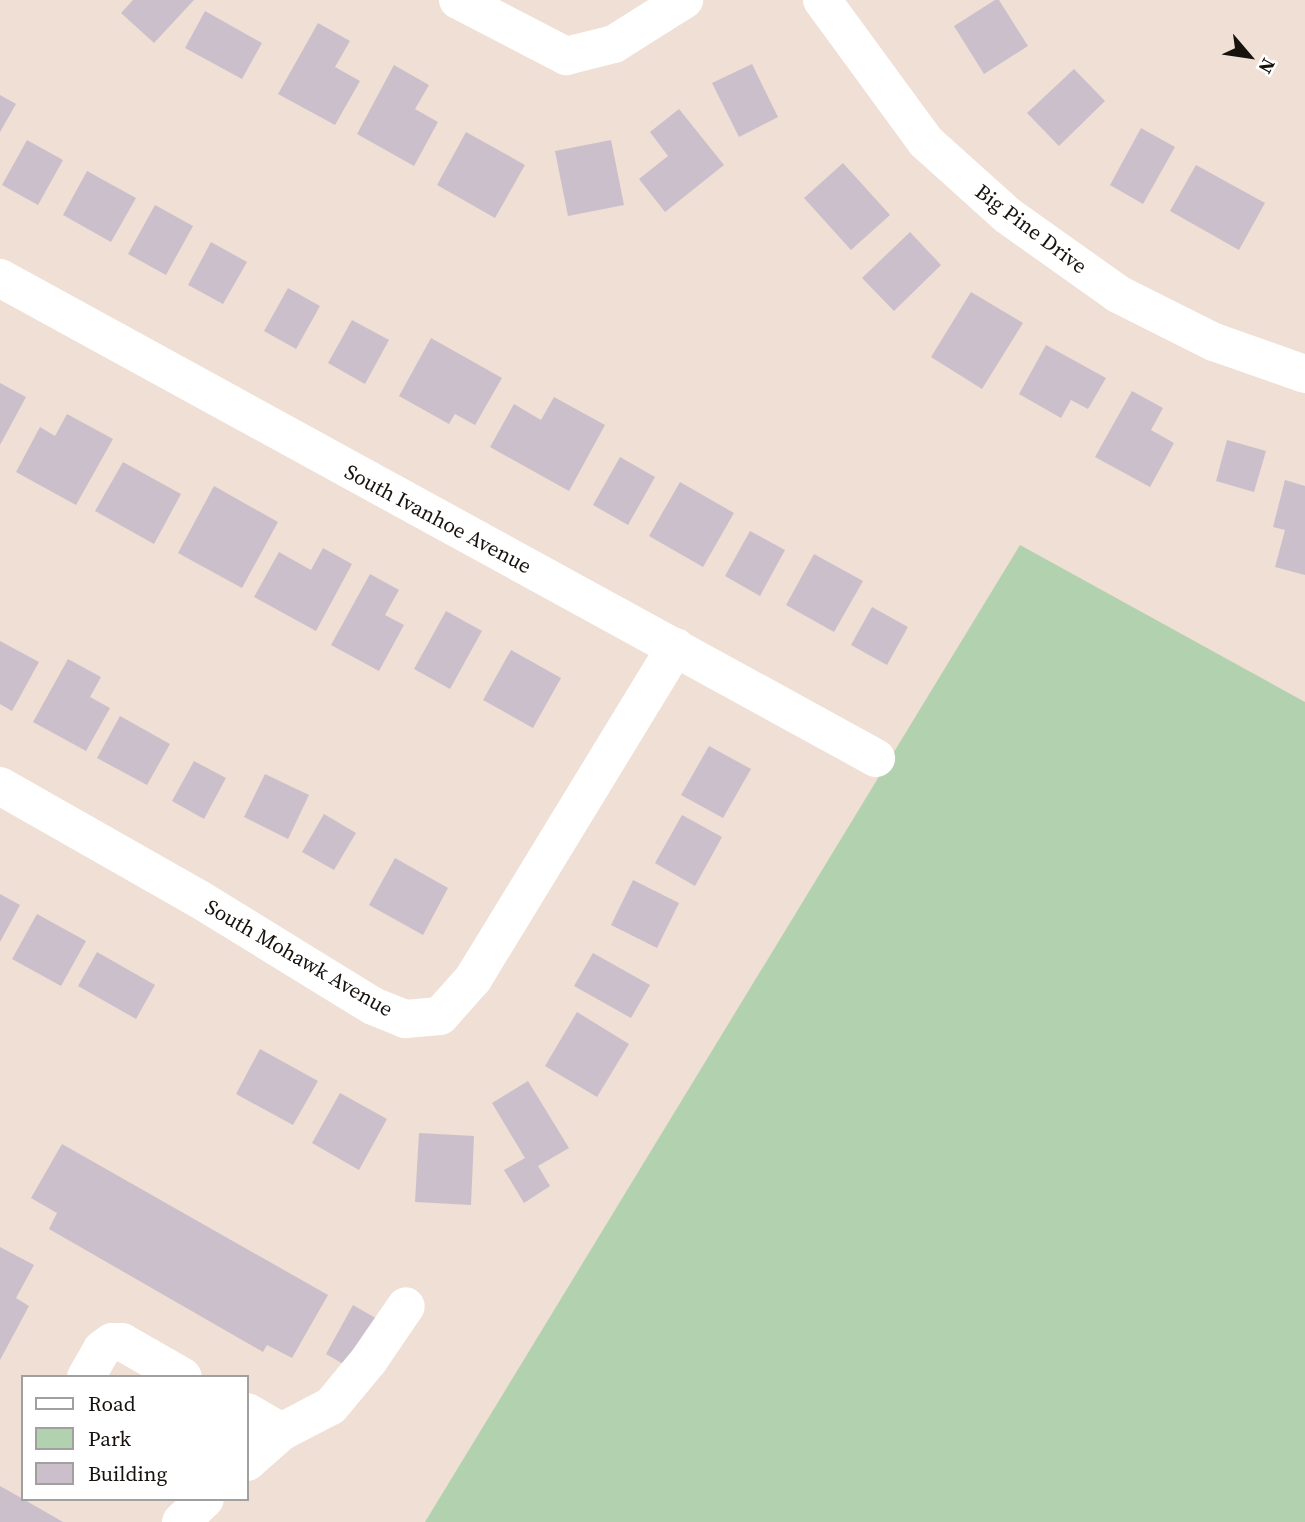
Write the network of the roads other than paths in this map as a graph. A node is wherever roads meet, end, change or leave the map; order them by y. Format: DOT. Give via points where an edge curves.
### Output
graph roads {
  1 [pos="458,0"];
  2 [pos="684,0"];
  3 [pos="822,0"];
  4 [pos="0,278"];
  5 [pos="1305,374"];
  6 [pos="676,648"];
  7 [pos="876,758"];
  8 [pos="0,786"];
  9 [pos="406,1306"];
  10 [pos="87,1375"];
  11 [pos="180,1375"];
  12 [pos="248,1413"];
  13 [pos="281,1432"];
  14 [pos="248,1461"];
  15 [pos="203,1501"];
  16 [pos="181,1522"];
  1 -- 2 [label="street" via="566,55 614,44"];
  3 -- 5 [label="street, Big Pine Drive" via="926,142 1007,215 1118,294 1213,342"];
  4 -- 6 [label="street, South Ivanhoe Avenue"];
  6 -- 7 [label="street, South Ivanhoe Avenue"];
  6 -- 8 [label="street, South Mohawk Avenue" via="473,979 440,1016 405,1019 373,1006 199,899"];
  9 -- 13 [label="street" via="331,1406"];
  10 -- 11 [label="street" via="102,1349 122,1342"];
  12 -- 13 [label="street"];
  13 -- 14 [label="street"];
  15 -- 16 [label="street"];
}
